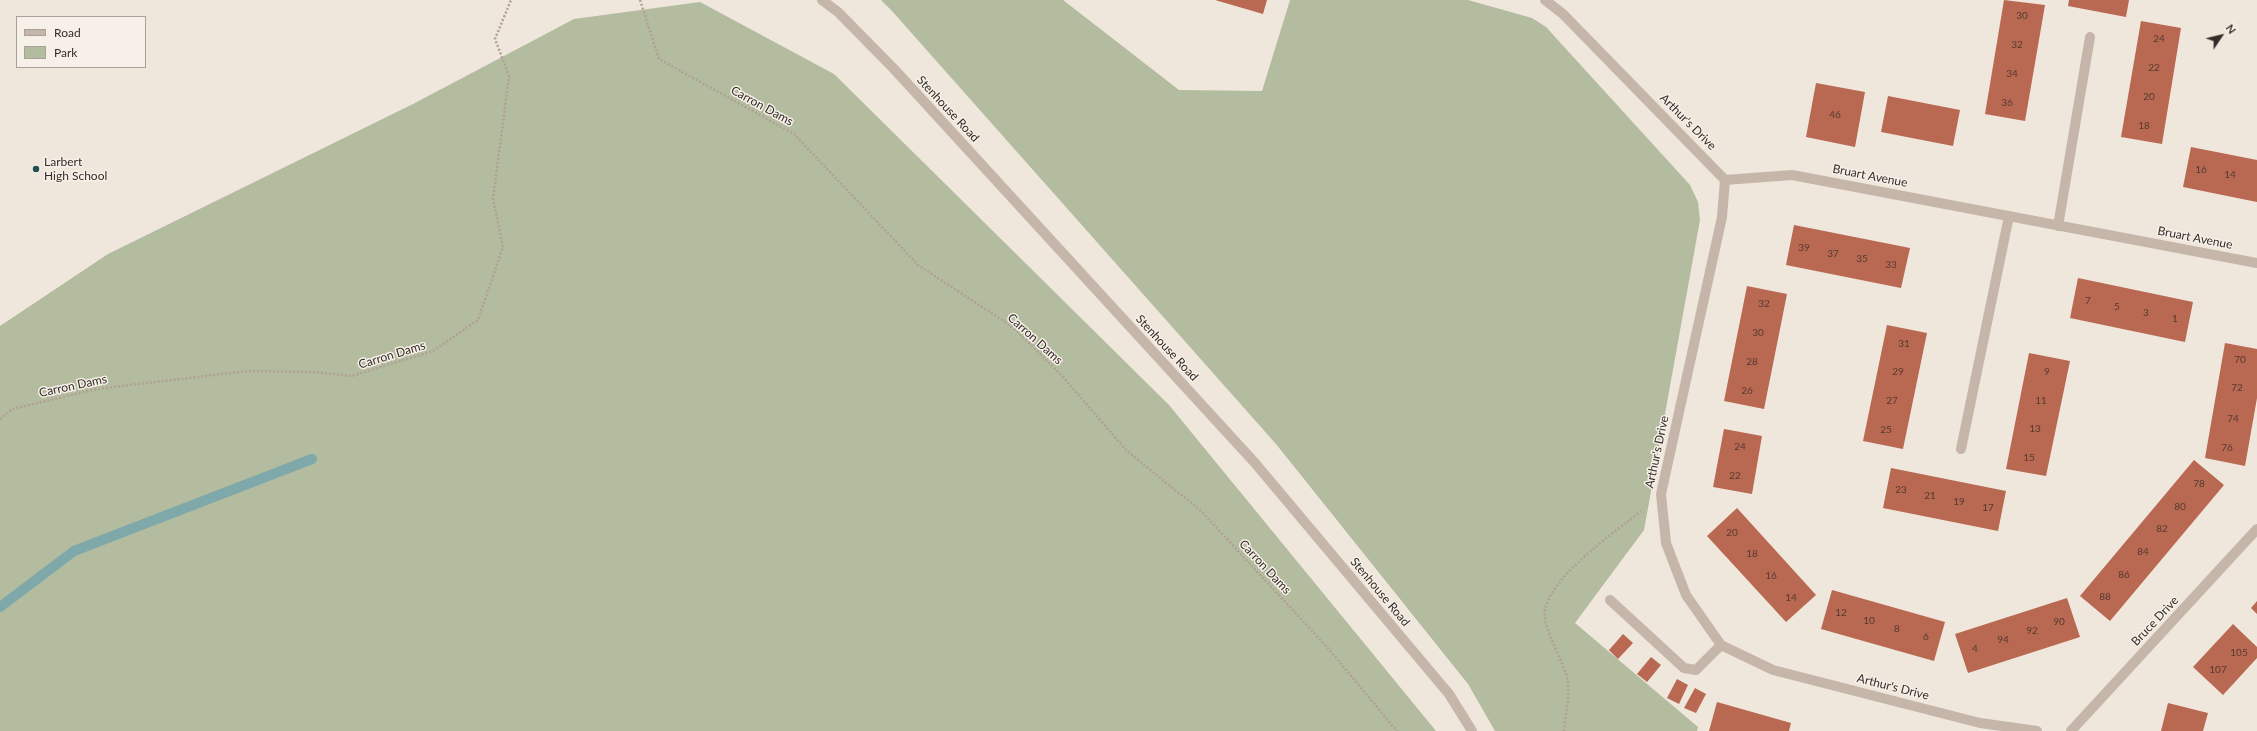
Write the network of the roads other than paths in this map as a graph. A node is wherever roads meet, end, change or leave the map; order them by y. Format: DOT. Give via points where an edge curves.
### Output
graph roads {
  1 [pos="822,0"];
  2 [pos="1546,0"];
  3 [pos="2090,37"];
  4 [pos="1725,180"];
  5 [pos="2009,216"];
  6 [pos="2058,226"];
  7 [pos="2257,263"];
  8 [pos="1961,449"];
  9 [pos="2257,530"];
  10 [pos="1610,600"];
  11 [pos="1721,645"];
  12 [pos="1472,731"];
  13 [pos="2037,731"];
  14 [pos="2071,731"];
  1 -- 12 [label="street, Stenhouse Road" via="838,12 890,65 1255,463 1450,694"];
  2 -- 4 [label="street, Arthur's Drive" via="1563,14"];
  3 -- 6 [label="street"];
  4 -- 5 [label="street, Bruart Avenue" via="1792,175"];
  4 -- 11 [label="street, Arthur's Drive" via="1722,217 1661,494 1666,543 1686,595"];
  5 -- 6 [label="street, Bruart Avenue"];
  5 -- 8 [label="street"];
  6 -- 7 [label="street, Bruart Avenue"];
  9 -- 14 [label="street, Bruce Drive"];
  10 -- 11 [label="street" via="1684,668 1696,670"];
  11 -- 13 [label="street, Arthur's Drive" via="1773,670 1980,723"];
}
